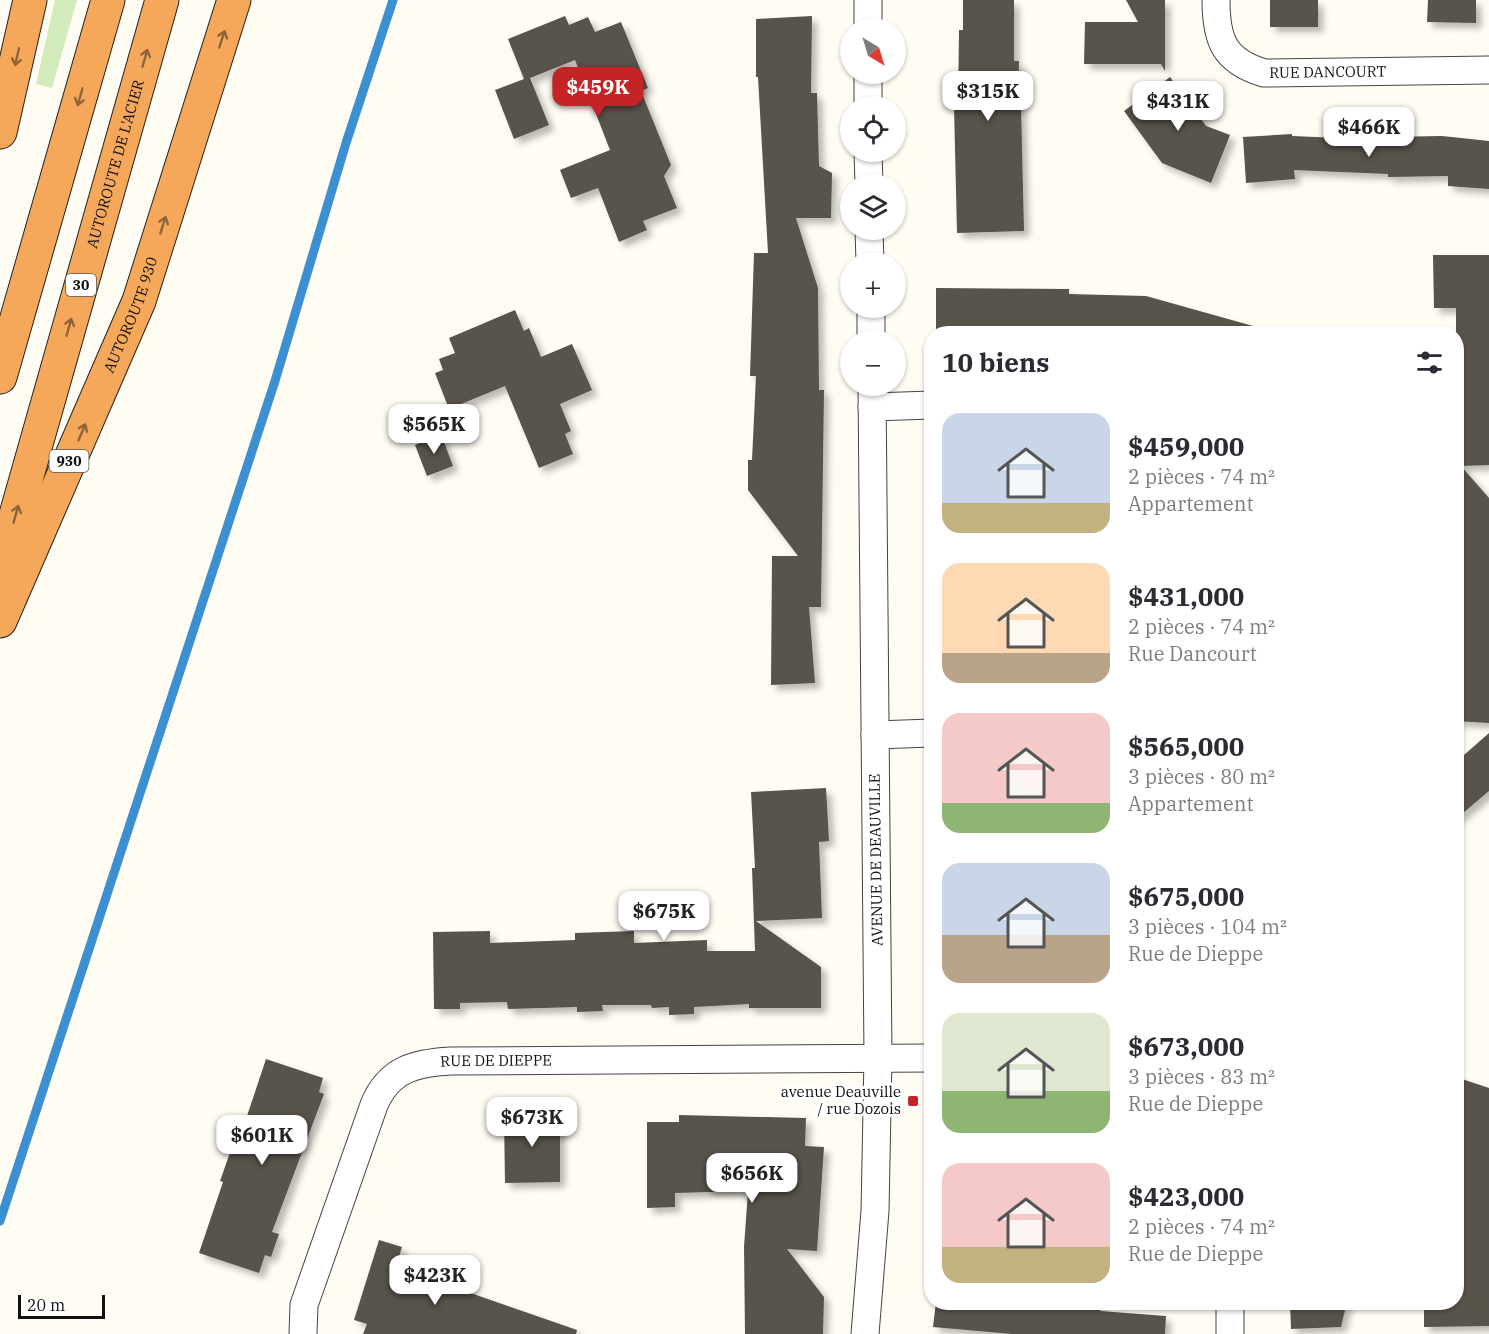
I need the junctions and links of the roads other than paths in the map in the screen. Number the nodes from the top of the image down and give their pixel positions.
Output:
1 (30, 0) edge
2 (108, 0) edge
3 (162, 0) edge
4 (234, 0) edge
5 (868, 0) edge
6 (1216, 0) edge
7 (868, 18) edge
8 (1489, 70) edge
9 (0, 132) edge
10 (0, 377) edge
11 (872, 396) edge
12 (924, 404) edge
13 (0, 571) edge
14 (0, 621) edge
15 (924, 733) edge
16 (875, 735) junction
17 (878, 1057) junction
18 (924, 1058) edge
19 (1230, 1310) edge
20 (303, 1334) edge
21 (865, 1334) edge
22 (1230, 1334) edge

1 -> 9 highway
2 -> 10 highway
13 -> 3 highway, AUTOROUTE DE L'ACIER / 30
14 -> 4 highway, AUTOROUTE 930 / 930
5 - 7 street
6 - 8 street, RUE DANCOURT
11 - 12 street
11 - 16 street, AVENUE DE DEAUVILLE
15 - 16 street
16 - 17 street, AVENUE DE DEAUVILLE
17 - 18 street, RUE DE DIEPPE
17 - 20 street, RUE DE DIEPPE
17 - 21 street, AVENUE DE DEAUVILLE
19 - 22 street

